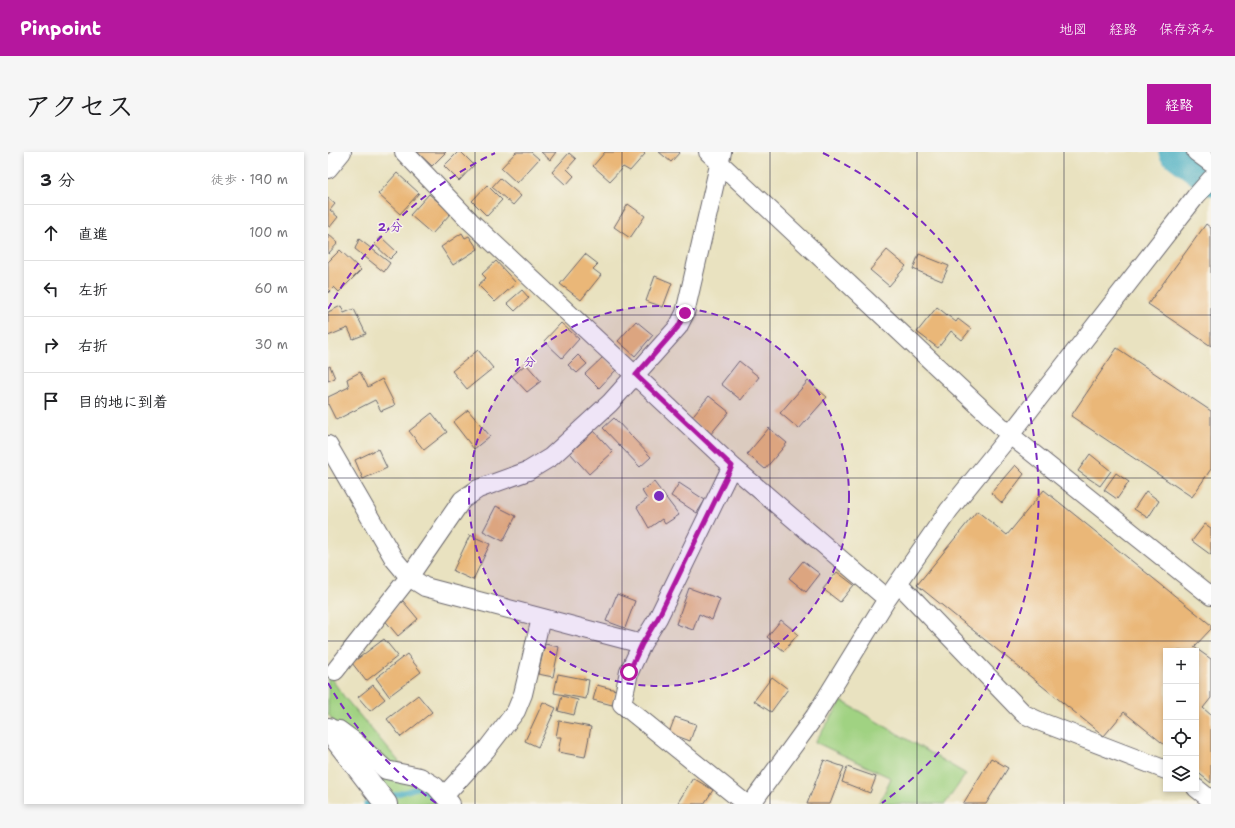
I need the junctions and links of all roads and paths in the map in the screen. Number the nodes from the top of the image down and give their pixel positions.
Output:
1 (342, 152) edge
2 (404, 152) edge
3 (1196, 152) edge
4 (716, 156) edge
5 (1211, 163) edge
6 (328, 169) edge
7 (1211, 179) edge
8 (636, 375) junction
9 (1010, 435) junction
10 (330, 451) edge
11 (732, 466) junction
12 (409, 577) junction
13 (898, 583) junction
14 (1211, 596) edge
15 (887, 599) junction
16 (541, 618) junction
17 (642, 644) junction
18 (335, 671) dead end
19 (328, 729) edge
20 (1163, 769) edge
21 (1199, 790) edge
22 (381, 797) edge
23 (448, 800) edge
24 (1211, 800) edge
25 (746, 804) edge
26 (751, 804) edge

1 - 6 street
2 - 8 street
3 - 5 street
4 - 8 street
4 - 9 street
7 - 9 street
8 - 11 street
8 - 12 street
9 - 13 street
9 - 14 street
10 - 12 street
11 - 15 street
11 - 17 street
12 - 16 street
12 - 18 street
13 - 15 street
13 - 20 street
15 - 26 street
16 - 17 street
16 - 23 street
17 - 25 street
19 - 22 main road
19 - 23 street
21 - 24 street

